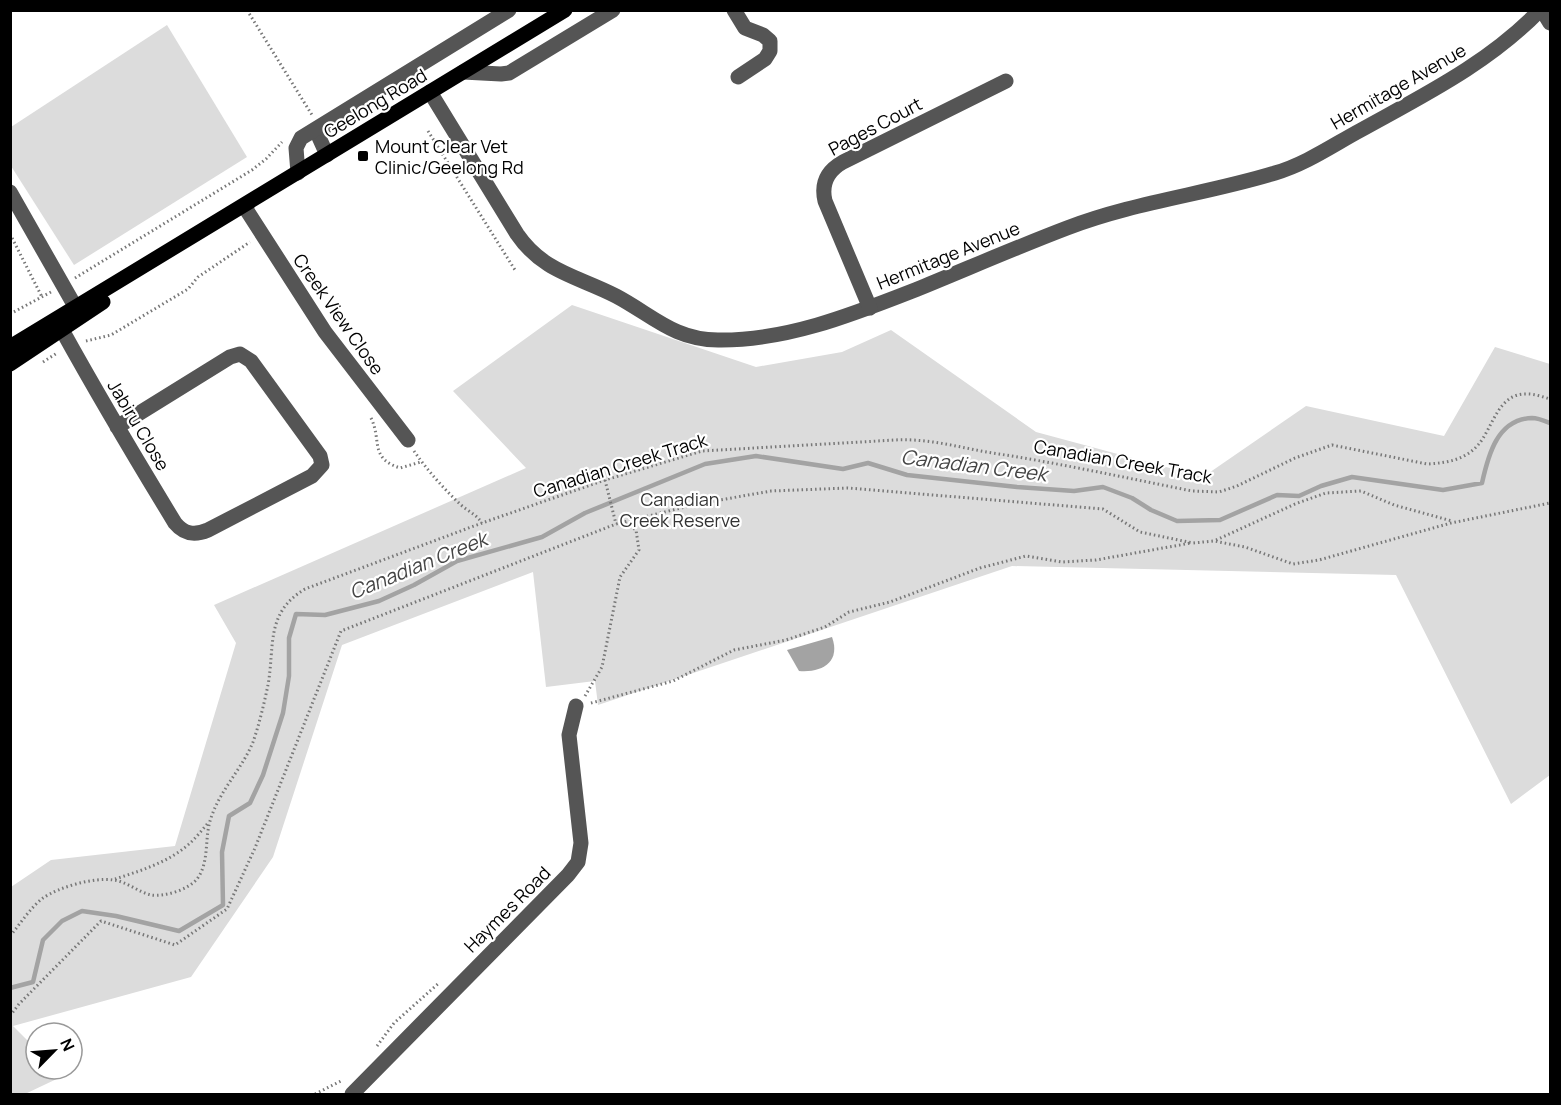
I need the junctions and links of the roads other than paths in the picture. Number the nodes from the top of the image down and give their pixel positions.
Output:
1 (509, 10) edge
2 (565, 10) edge
3 (613, 10) edge
4 (734, 10) edge
5 (1541, 10) edge
6 (1551, 23) edge
7 (463, 72) junction
8 (738, 77) dead end
9 (1006, 81) dead end
10 (430, 92) junction
11 (336, 117) junction
12 (327, 155) junction
13 (298, 173) junction
14 (10, 192) edge
15 (244, 206) junction
16 (870, 308) junction
17 (79, 313) junction
18 (59, 325) junction
19 (10, 347) edge
20 (10, 364) edge
21 (117, 427) junction
22 (408, 440) road end
23 (576, 706) road end
24 (352, 1095) edge

1 - 11 street
2 - 7 main road, Geelong Road
3 - 7 street
4 - 8 street
5 - 6 street
5 - 16 street, Hermitage Avenue
7 - 10 main road, Geelong Road
9 - 16 street, Pages Court
10 - 12 main road, Geelong Road
10 - 16 street, Hermitage Avenue
11 - 12 street
11 - 13 street
12 - 13 main road, Geelong Road
13 - 15 main road, Geelong Road
14 - 17 street
15 - 17 main road, Geelong Road
15 - 22 street, Creek View Close
17 - 18 main road, Geelong Road
18 - 19 main road, Geelong Road
18 - 20 main road, Geelong Road
18 - 21 street, Jabiru Close
21 - 21 street, Jabiru Close
23 - 24 street, Haymes Road

